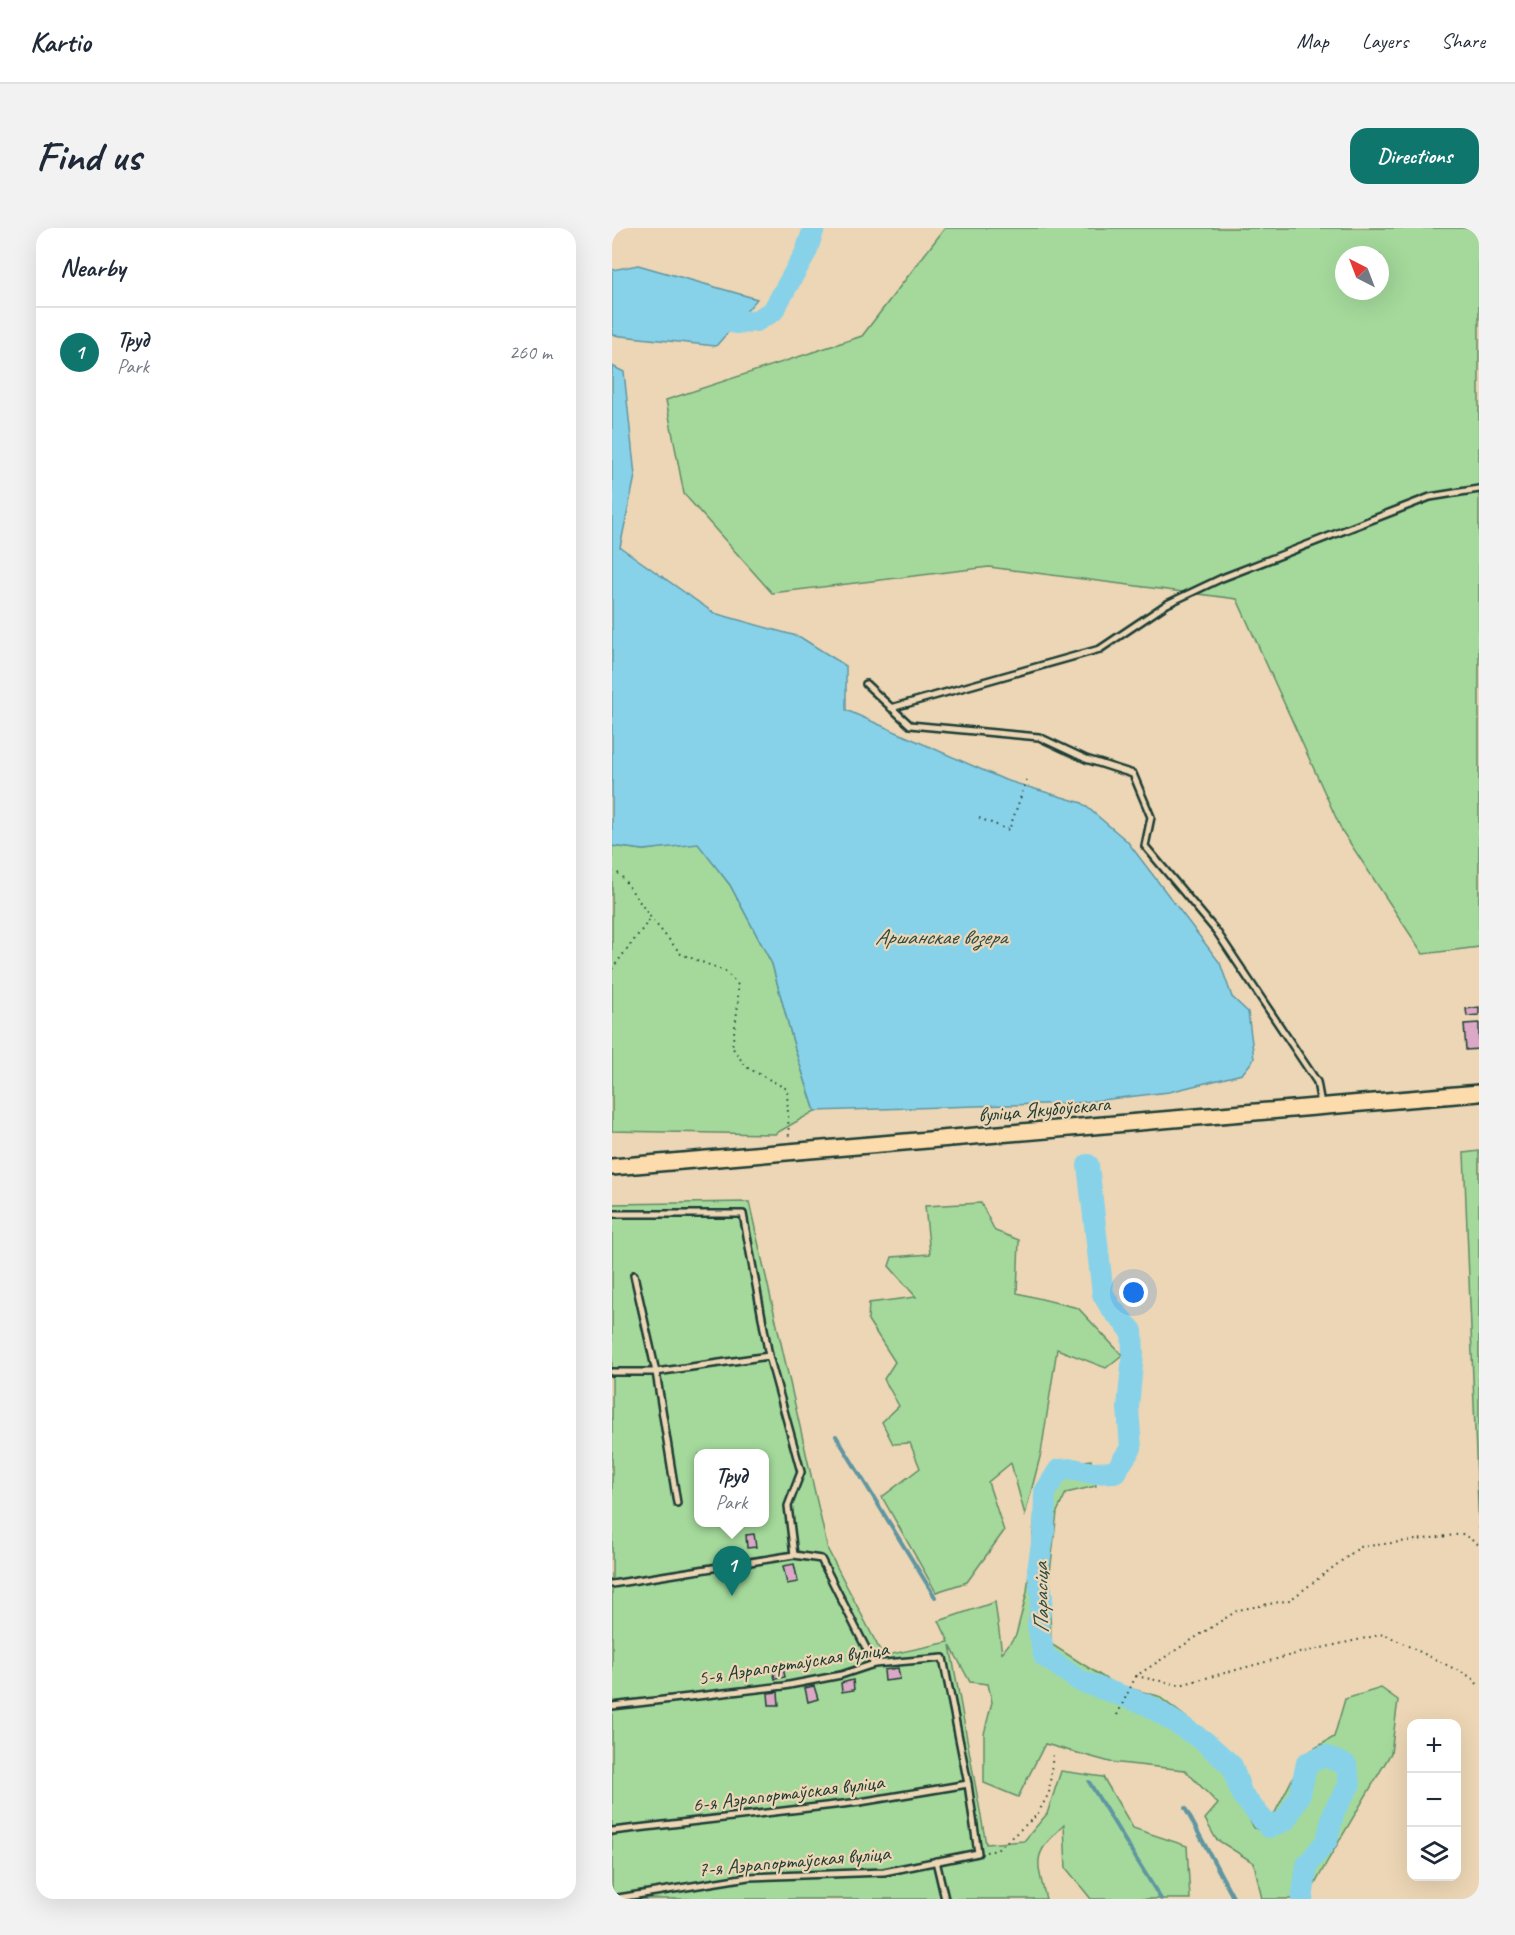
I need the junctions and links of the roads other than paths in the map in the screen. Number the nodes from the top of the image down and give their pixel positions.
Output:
1 (1479, 489) edge
2 (866, 684) dead end
3 (891, 708) junction
4 (1479, 1093) edge
5 (1322, 1106) junction
6 (612, 1167) edge
7 (612, 1214) edge
8 (634, 1275) dead end
9 (769, 1356) junction
10 (612, 1372) edge
11 (656, 1372) junction
12 (676, 1503) dead end
13 (794, 1555) junction
14 (612, 1584) edge
15 (874, 1664) junction
16 (612, 1706) edge
17 (968, 1784) junction
18 (612, 1831) edge
19 (936, 1861) junction
20 (612, 1899) edge
21 (945, 1899) edge

1 - 3 lane
2 - 3 lane
3 - 5 lane
4 - 5 main road, вуліца Якубоўскага
5 - 6 main road, вуліца Якубоўскага
7 - 9 lane
8 - 11 lane
9 - 11 lane
9 - 13 lane
10 - 11 lane
11 - 12 lane
13 - 14 lane
13 - 15 lane
15 - 16 lane, 5-я Аэрапортаўская вуліца
15 - 17 lane, 5-я Аэрапортаўская вуліца
17 - 18 lane, 6-я Аэрапортаўская вуліца
17 - 19 lane, 7-я Аэрапортаўская вуліца
19 - 20 lane, 7-я Аэрапортаўская вуліца
19 - 21 lane

